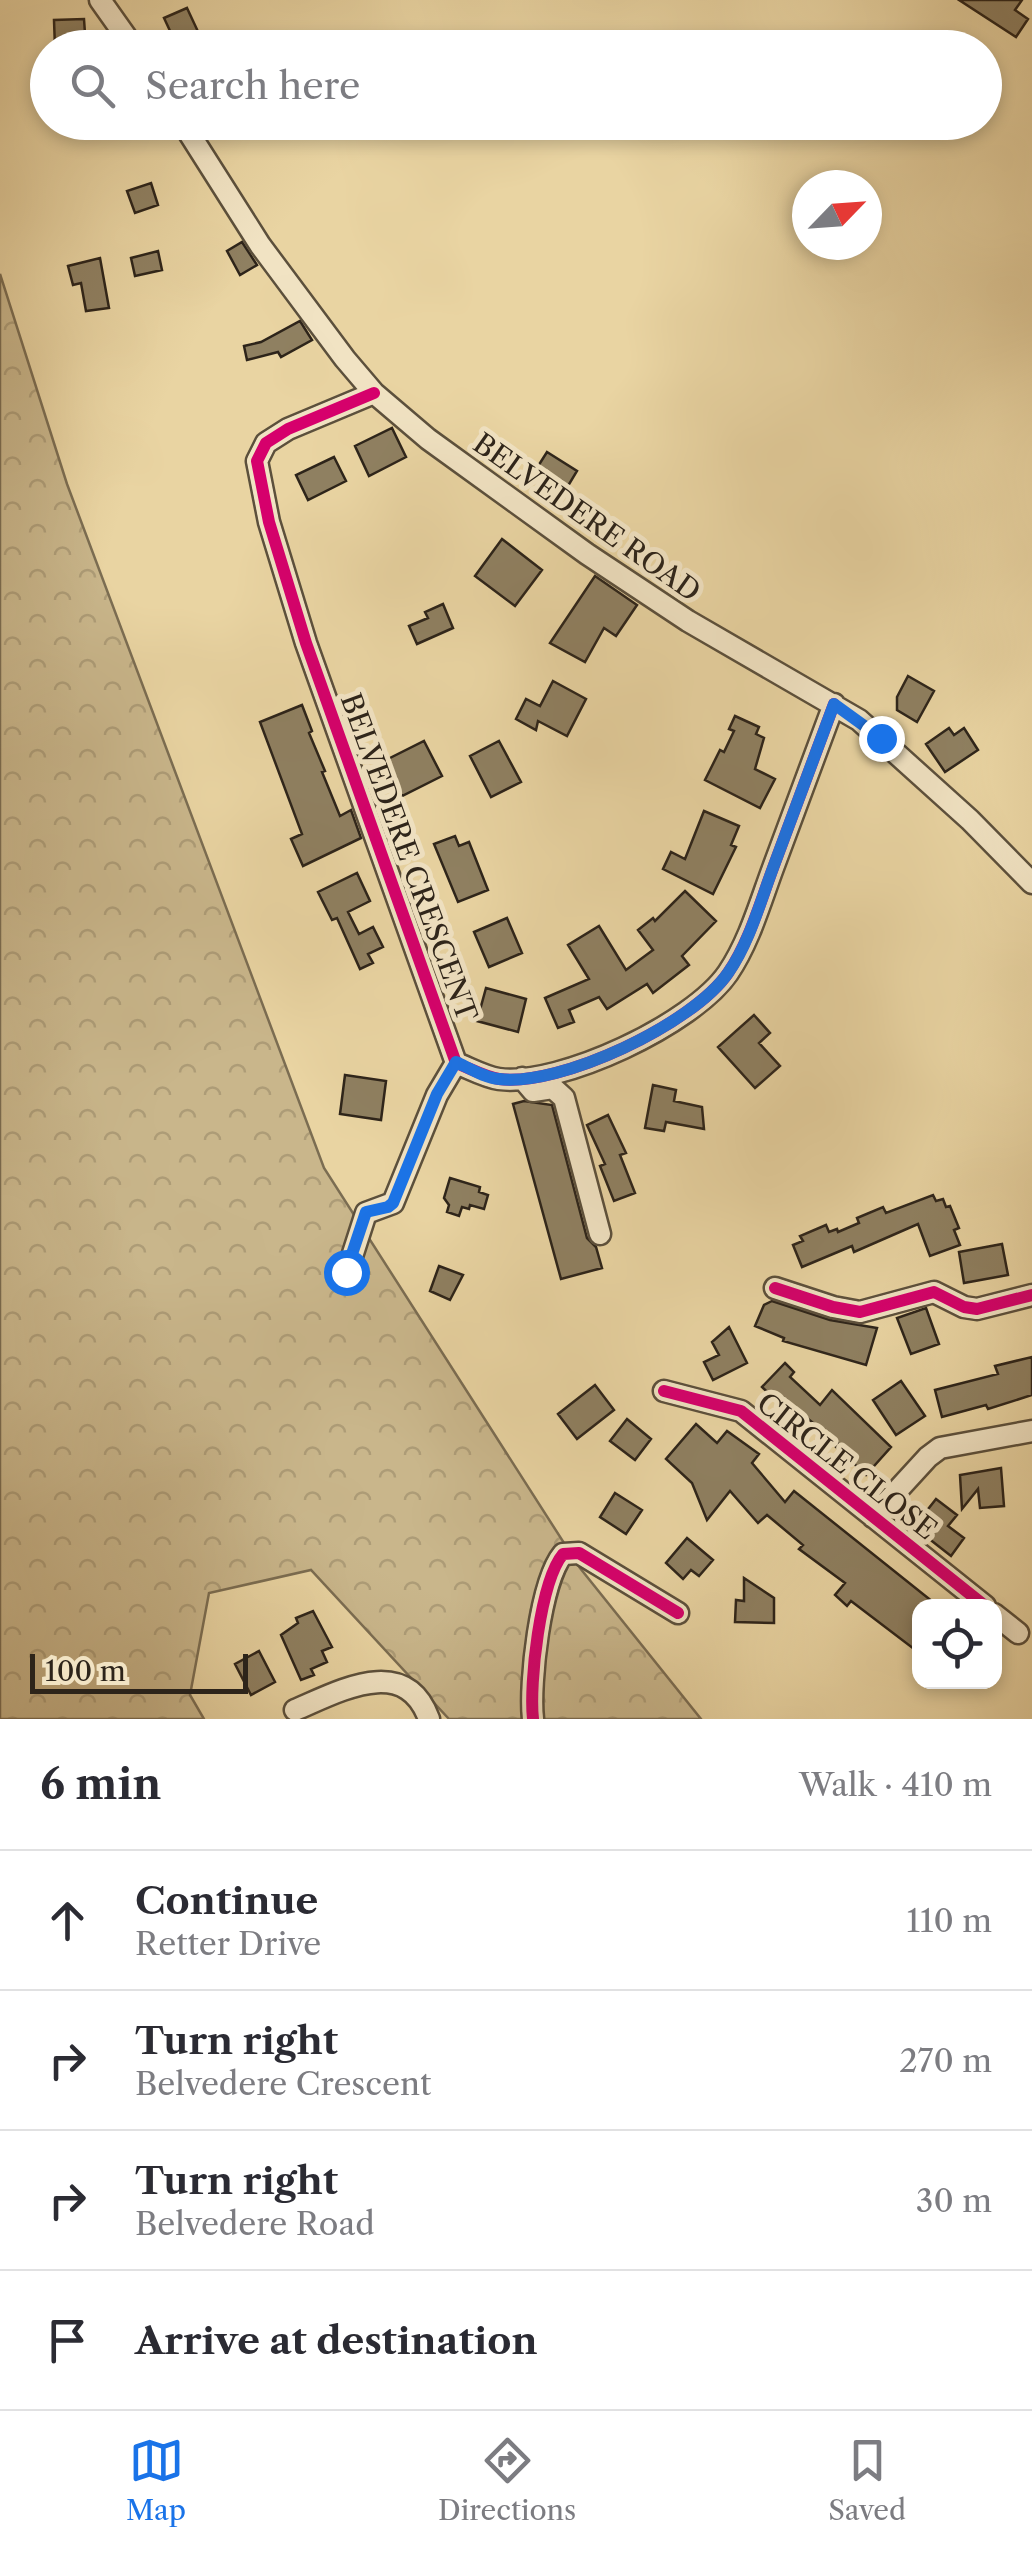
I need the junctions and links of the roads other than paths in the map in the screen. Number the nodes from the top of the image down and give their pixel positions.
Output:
1 (100, 0) edge
2 (121, 30) edge
3 (194, 140) edge
4 (374, 393) junction
5 (834, 704) junction
6 (1032, 883) edge
7 (456, 1062) junction
8 (522, 1078) junction
9 (600, 1234) dead end
10 (346, 1272) dead end
11 (775, 1288) dead end
12 (1032, 1295) edge
13 (664, 1390) dead end
14 (1032, 1431) edge
15 (873, 1518) junction
16 (976, 1599) edge
17 (678, 1613) dead end
18 (1002, 1620) edge
19 (1018, 1633) dead end
20 (295, 1710) dead end
21 (428, 1719) edge
22 (533, 1719) edge

1 - 2 street
3 - 4 street, BELVEDERE ROAD
4 - 5 street, BELVEDERE ROAD
4 - 7 street, BELVEDERE CRESCENT
5 - 6 street, BELVEDERE ROAD
5 - 8 street, BELVEDERE CRESCENT
7 - 8 street, BELVEDERE CRESCENT
7 - 10 street
8 - 9 street
11 - 12 street
13 - 15 street, CIRCLE CLOSE
14 - 15 street
15 - 16 street, CIRCLE CLOSE
17 - 22 street
18 - 19 street
20 - 21 street

